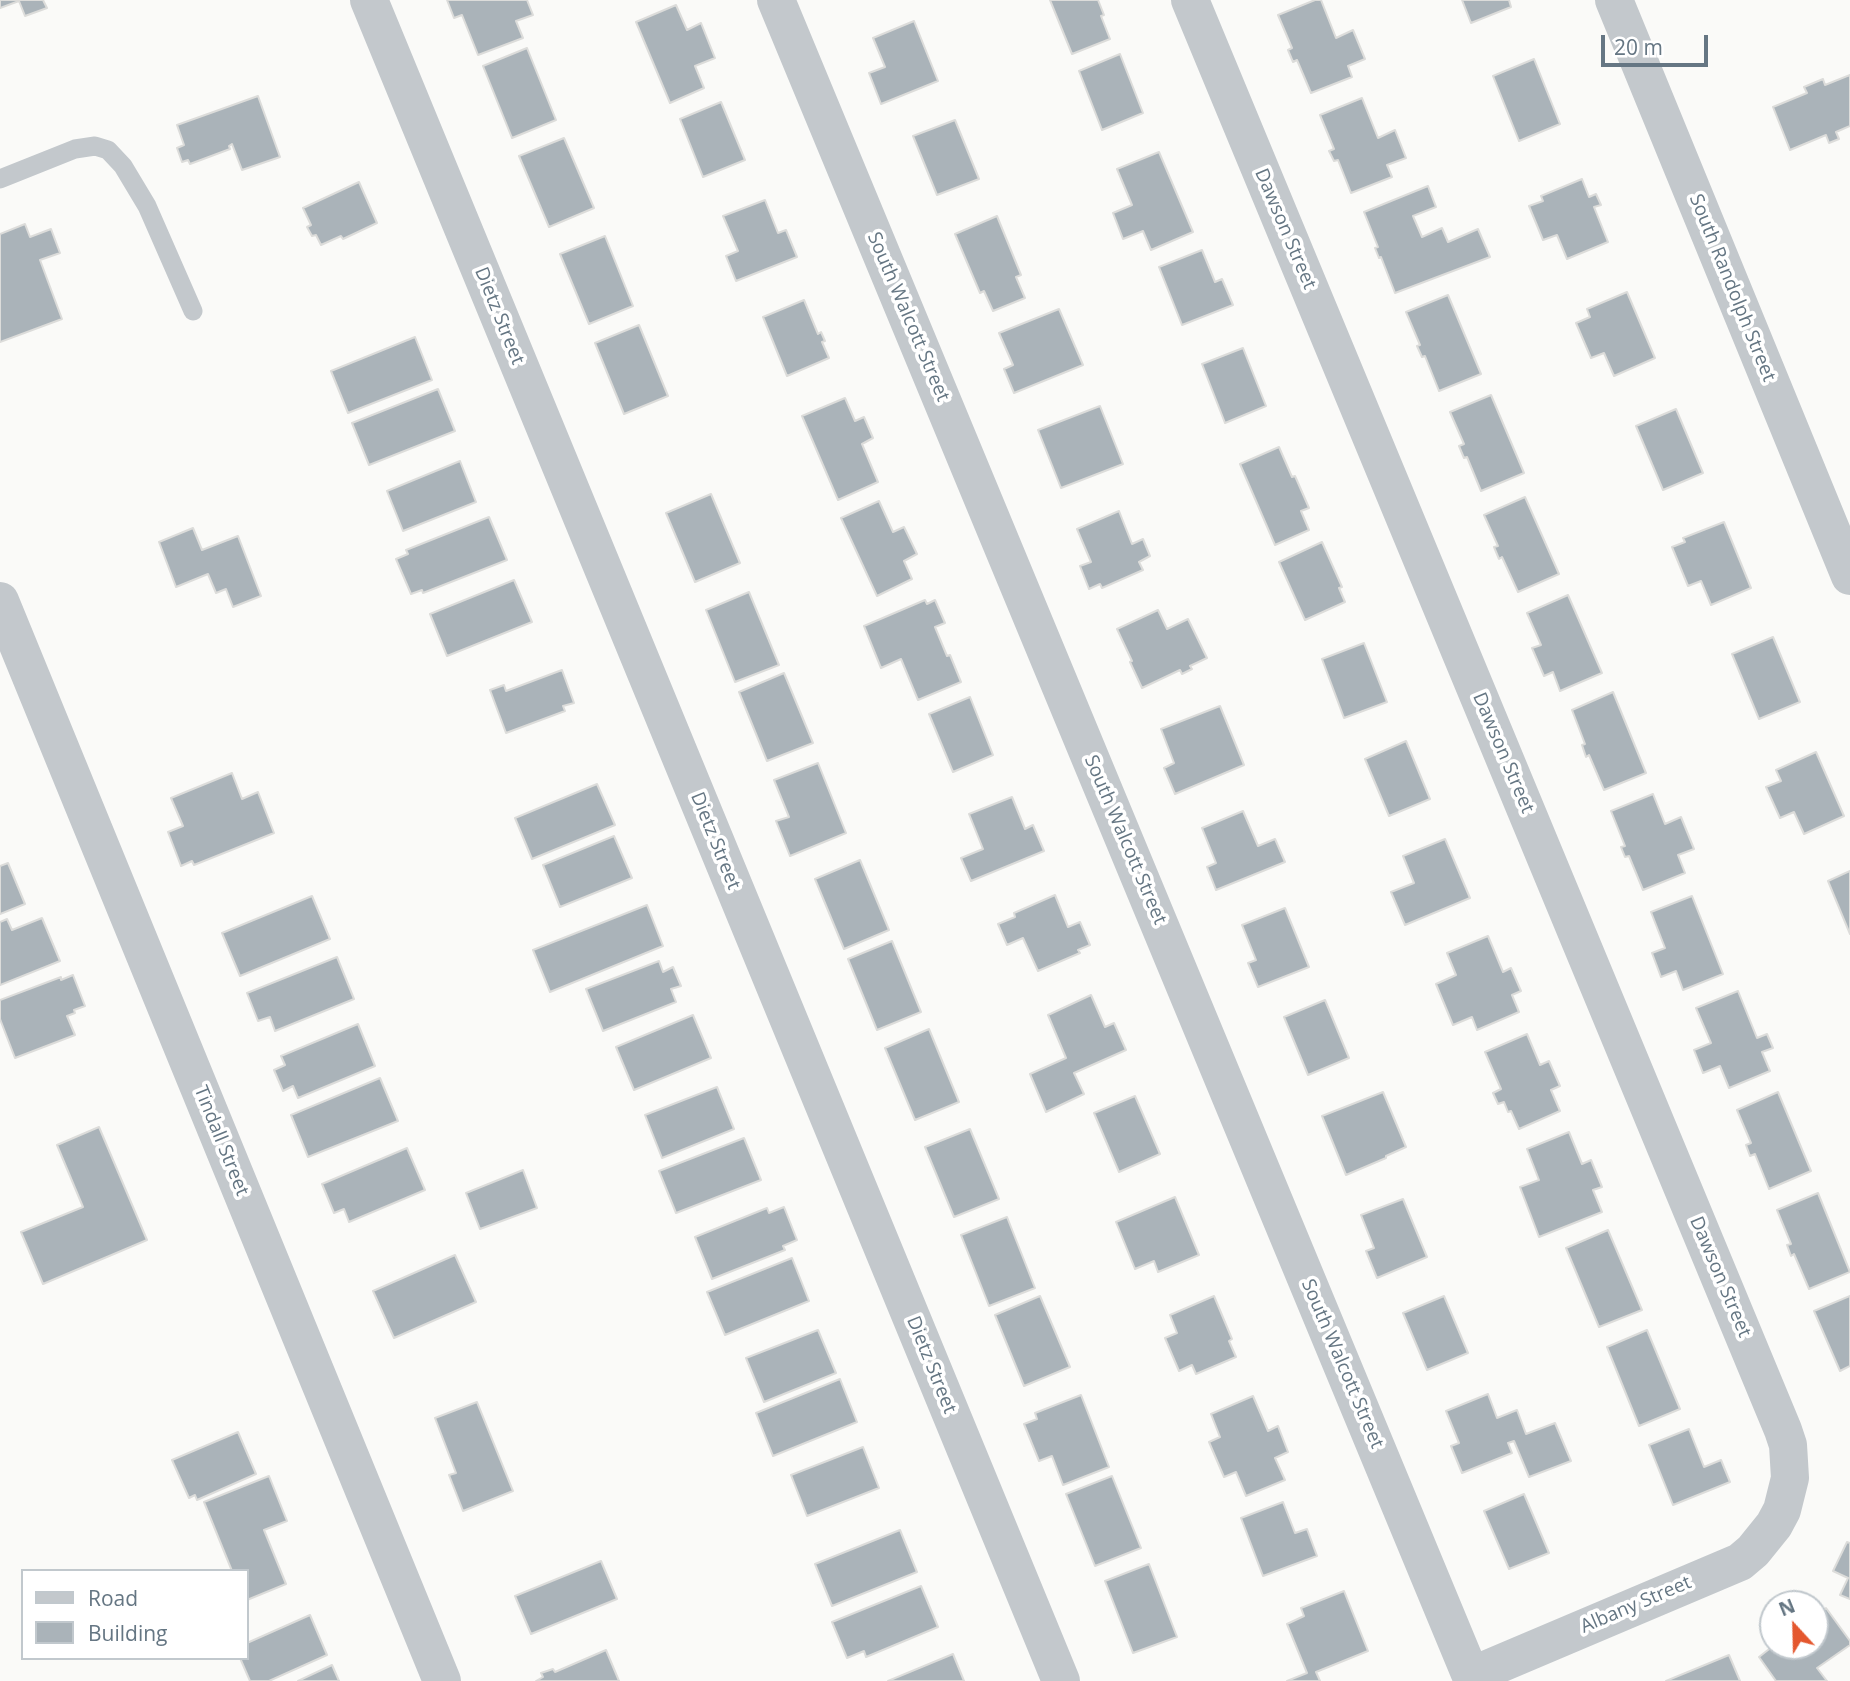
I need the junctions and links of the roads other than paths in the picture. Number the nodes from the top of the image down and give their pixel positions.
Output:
1 (369, 0) edge
2 (776, 0) edge
3 (1190, 0) edge
4 (1614, 0) edge
5 (0, 179) edge
6 (193, 311) dead end
7 (1850, 576) edge
8 (0, 601) edge
9 (1782, 1510) joint
10 (1472, 1679) edge
11 (442, 1681) edge
12 (1061, 1681) edge

1 - 12 street, Dietz Street
2 - 10 street, South Walcott Street
3 - 9 street, Dawson Street
4 - 7 street, South Randolph Street
5 - 6 lane
8 - 11 street, Tindall Street
9 - 10 street, Albany Street

